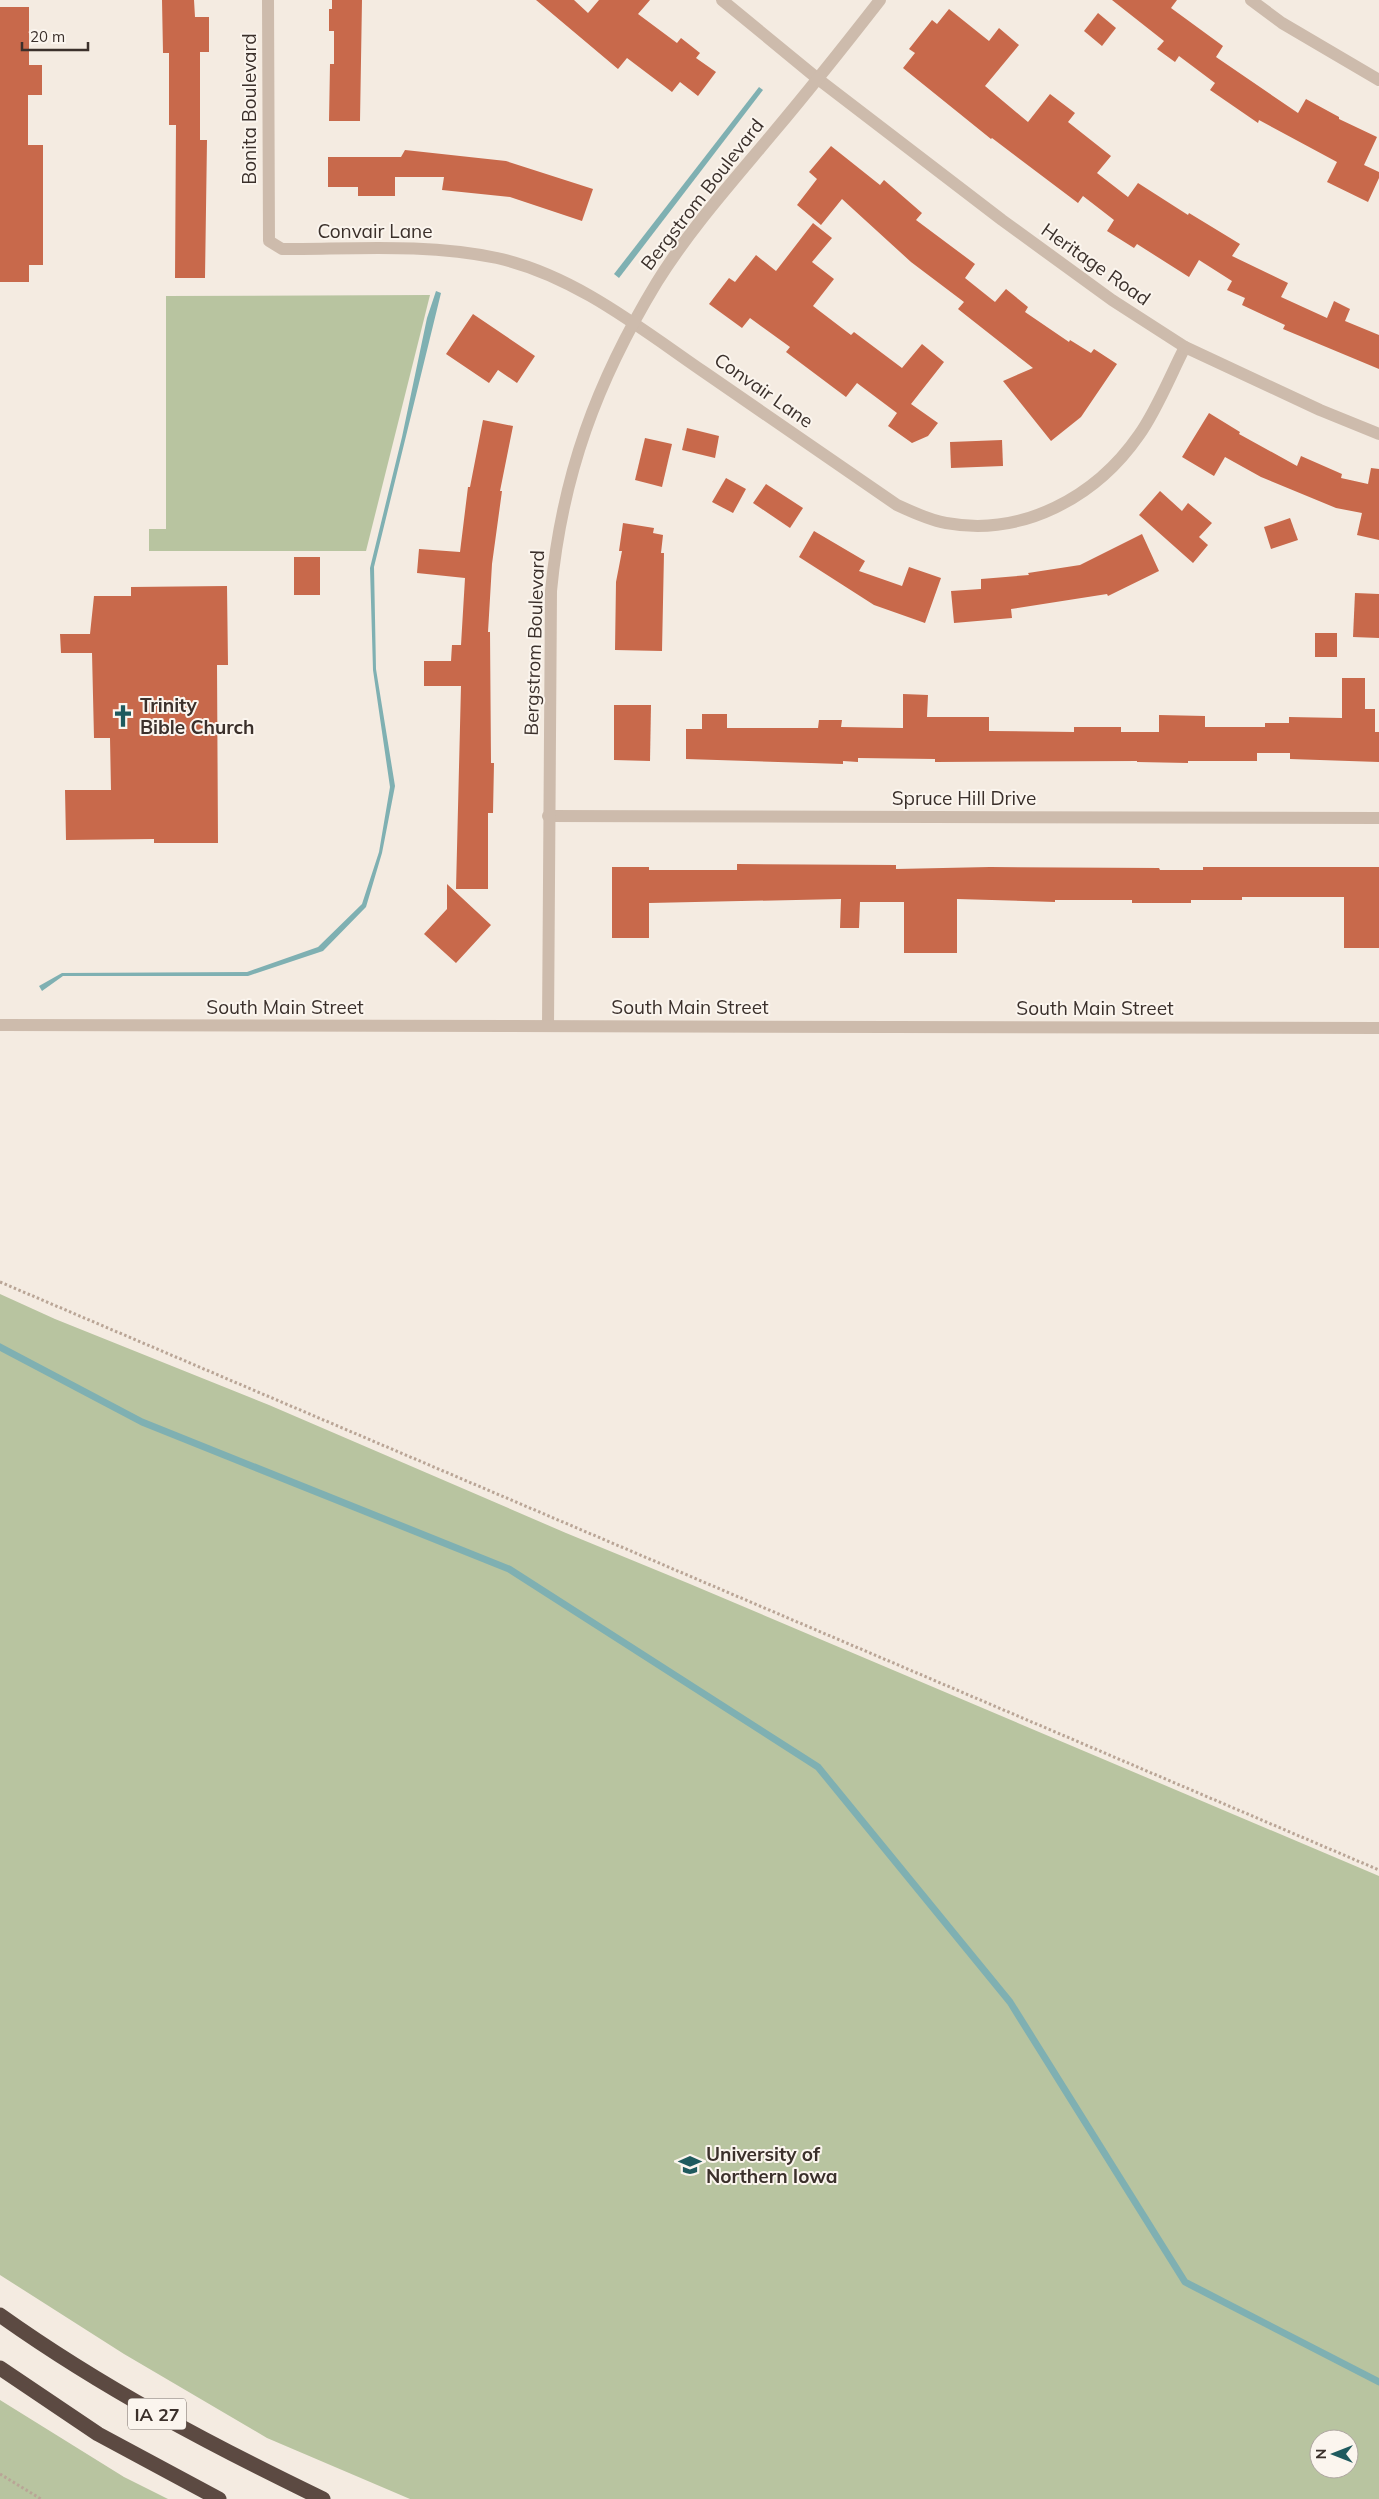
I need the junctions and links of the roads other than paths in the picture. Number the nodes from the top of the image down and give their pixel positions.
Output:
1 (268, 0) edge
2 (722, 0) edge
3 (880, 0) edge
4 (1251, 0) edge
5 (818, 79) junction
6 (1379, 80) edge
7 (268, 218) joint
8 (633, 323) junction
9 (1185, 347) junction
10 (1379, 434) edge
11 (548, 816) junction
12 (1379, 818) edge
13 (0, 1025) edge
14 (548, 1026) junction
15 (1379, 1028) edge
16 (0, 2315) edge
17 (0, 2368) edge
18 (219, 2499) edge
19 (323, 2499) edge

1 - 7 street, Bonita Boulevard
2 - 5 street, Heritage Road
3 - 5 street, Bergstrom Boulevard
4 - 6 street
5 - 8 street, Bergstrom Boulevard
5 - 9 street, Heritage Road
7 - 8 street, Convair Lane
8 - 9 street, Convair Lane
8 - 11 street, Bergstrom Boulevard
9 - 10 street, Heritage Road
11 - 12 street, Spruce Hill Drive
11 - 14 street, Bergstrom Boulevard
13 - 14 street, South Main Street
14 - 15 street, South Main Street
16 - 19 highway, IA 27
17 - 18 highway, IA 27

